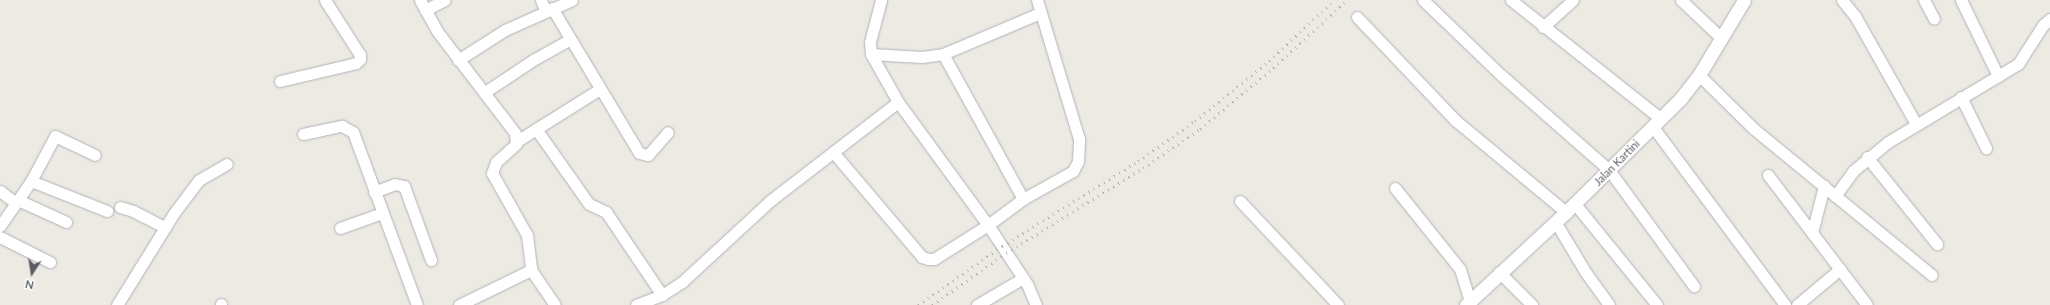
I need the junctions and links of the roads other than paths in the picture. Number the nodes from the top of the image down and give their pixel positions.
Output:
1 (325, 0) edge
2 (445, 0) edge
3 (572, 0) edge
4 (882, 0) edge
5 (1037, 0) edge
6 (1423, 0) edge
7 (1511, 0) edge
8 (1573, 0) edge
9 (1681, 0) edge
10 (1744, 0) edge
11 (1842, 0) edge
12 (1924, 0) edge
13 (1961, 0) edge
14 (423, 5) edge
15 (546, 6) edge
16 (1040, 13) junction
17 (1357, 17) dead end
18 (1934, 19) dead end
19 (2050, 19) edge
20 (1544, 27) junction
21 (1721, 38) junction
22 (569, 40) junction
23 (871, 54) junction
24 (943, 54) junction
25 (458, 60) junction
26 (1699, 74) junction
27 (1998, 76) junction
28 (280, 81) dead end
29 (600, 89) junction
30 (485, 92) junction
31 (1961, 97) junction
32 (898, 102) junction
33 (1657, 123) junction
34 (1916, 124) junction
35 (536, 130) junction
36 (668, 132) dead end
37 (303, 134) dead end
38 (517, 141) junction
39 (1986, 148) dead end
40 (833, 152) junction
41 (95, 155) dead end
42 (1867, 157) junction
43 (227, 164) dead end
44 (1609, 170) junction
45 (1768, 175) dead end
46 (31, 181) junction
47 (1824, 186) junction
48 (1395, 188) dead end
49 (0, 191) edge
50 (374, 192) junction
51 (1836, 196) junction
52 (1023, 199) junction
53 (1240, 200) dead end
54 (17, 202) junction
55 (120, 207) dead end
56 (1571, 208) junction
57 (107, 211) dead end
58 (382, 213) junction
59 (66, 222) dead end
60 (1556, 223) junction
61 (988, 225) junction
62 (0, 226) edge
63 (165, 227) junction
64 (340, 228) dead end
65 (1812, 233) junction
66 (0, 237) edge
67 (1937, 244) dead end
68 (431, 260) dead end
69 (50, 262) dead end
70 (1840, 269) junction
71 (531, 270) junction
72 (1499, 272) junction
73 (1932, 275) dead end
74 (1023, 278) junction
75 (1694, 286) dead end
76 (662, 295) junction
77 (650, 303) edge
78 (1468, 303) edge
79 (117, 305) edge
80 (417, 305) edge
81 (459, 305) edge
82 (555, 305) edge
83 (636, 305) edge
84 (977, 305) edge
85 (1036, 305) edge
86 (1338, 305) edge
87 (1532, 305) edge
88 (1610, 305) edge
89 (1657, 305) edge
90 (1785, 305) edge
91 (1797, 305) edge
92 (1867, 305) edge

1 - 28 street
2 - 14 street
3 - 15 street
4 - 23 street
5 - 16 street
6 - 44 street
7 - 20 street
8 - 20 street
9 - 21 street
10 - 21 street, Jalan Kartini
11 - 34 street
12 - 18 street
13 - 27 street
14 - 25 street
15 - 22 street
15 - 25 street
16 - 24 street
16 - 52 street
17 - 56 street
19 - 27 street
20 - 33 street
21 - 26 street, Jalan Kartini
22 - 29 street
22 - 30 street
23 - 24 street
23 - 32 street
24 - 52 street
25 - 30 street
26 - 33 street, Jalan Kartini
26 - 47 street
27 - 31 street
29 - 35 street
29 - 36 street
30 - 38 street
31 - 34 street
31 - 39 street
32 - 40 street
32 - 61 street
33 - 44 street, Jalan Kartini
33 - 90 street
34 - 42 street
35 - 38 street
35 - 76 street
37 - 50 street
38 - 71 street
40 - 61 street
40 - 76 street
41 - 46 street
42 - 51 street
42 - 67 street
43 - 63 street
44 - 56 street, Jalan Kartini
44 - 75 street
45 - 65 street
46 - 54 street
46 - 57 street
47 - 51 street
47 - 65 street
48 - 78 street
49 - 54 street
50 - 58 street
50 - 68 street
51 - 73 street
52 - 61 street
53 - 86 street
54 - 59 street
54 - 62 street
55 - 63 street
56 - 60 street, Jalan Kartini
56 - 89 street
58 - 64 street
58 - 80 street
60 - 72 street, Jalan Kartini
60 - 88 street
61 - 74 street
63 - 79 street
65 - 70 street
66 - 69 street
70 - 91 street
70 - 92 street
71 - 81 street
71 - 82 street
72 - 78 street, Jalan Kartini
72 - 87 street
74 - 84 street
74 - 85 street
76 - 77 street
77 - 83 street

